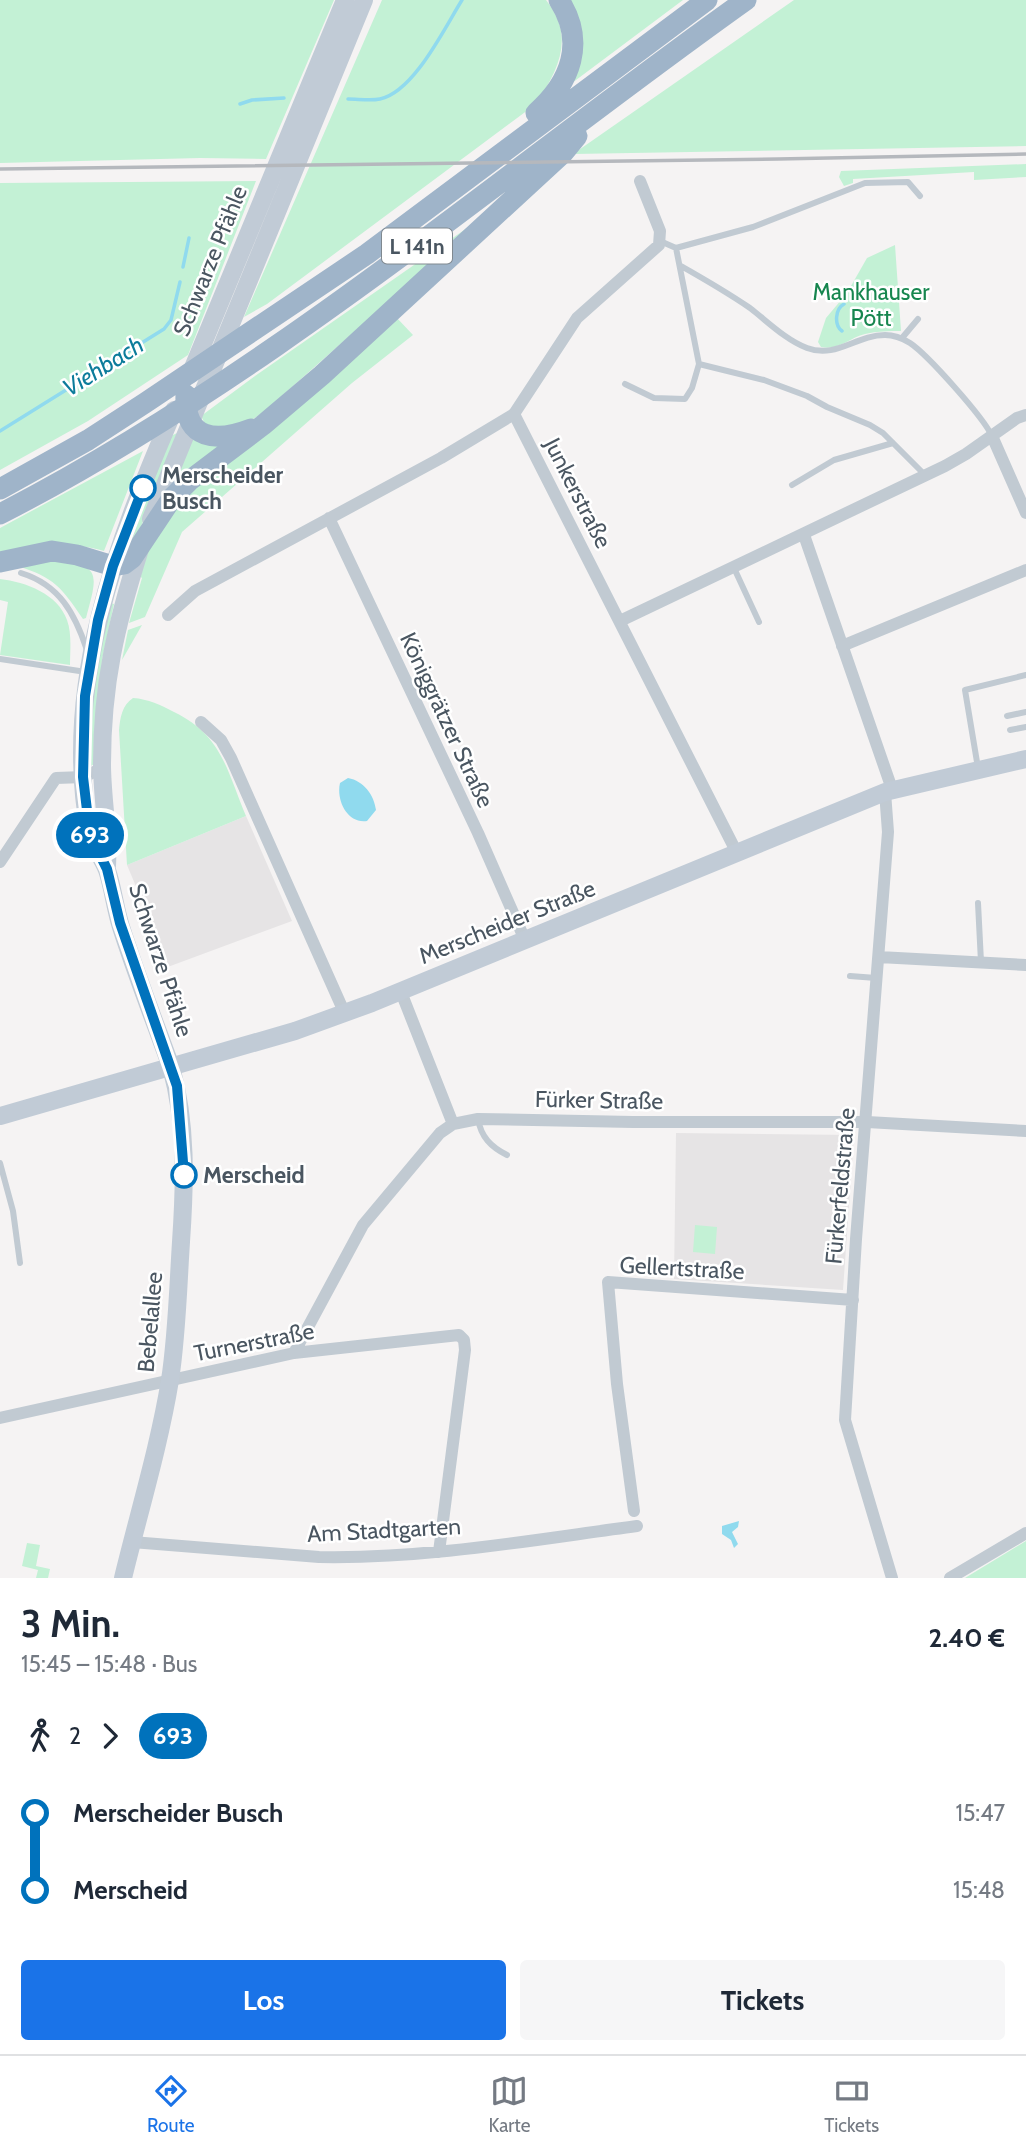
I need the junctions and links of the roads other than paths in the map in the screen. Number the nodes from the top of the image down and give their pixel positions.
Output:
1 (345, 0) edge
2 (364, 0) edge
3 (559, 0) edge
4 (707, 0) edge
5 (746, 0) edge
6 (582, 121) junction
7 (502, 153) junction
8 (640, 181) dead end
9 (920, 197) dead end
10 (660, 241) junction
11 (676, 248) junction
12 (681, 266) junction
13 (918, 319) dead end
14 (902, 338) junction
15 (699, 364) junction
16 (187, 381) junction
17 (625, 384) dead end
18 (514, 414) junction
19 (1026, 415) edge
20 (191, 421) junction
21 (263, 425) junction
22 (992, 436) junction
23 (893, 443) junction
24 (925, 476) junction
25 (792, 485) dead end
26 (0, 489) edge
27 (1026, 513) edge
28 (0, 514) edge
29 (329, 518) junction
30 (804, 535) junction
31 (143, 539) junction
32 (0, 562) edge
33 (113, 566) junction
34 (734, 568) junction
35 (1026, 570) edge
36 (21, 573) dead end
37 (168, 615) dead end
38 (620, 621) junction
39 (760, 622) dead end
40 (842, 646) junction
41 (0, 659) edge
42 (89, 665) junction
43 (1026, 675) edge
44 (1026, 712) edge
45 (1007, 716) dead end
46 (201, 722) dead end
47 (1026, 727) edge
48 (1010, 730) dead end
49 (1026, 759) edge
50 (102, 768) junction
51 (978, 769) junction
52 (83, 777) junction
53 (889, 790) junction
54 (737, 853) junction
55 (0, 862) edge
56 (107, 869) junction
57 (978, 903) dead end
58 (525, 940) junction
59 (879, 957) junction
60 (981, 962) junction
61 (1026, 965) edge
62 (850, 976) dead end
63 (878, 978) junction
64 (401, 992) junction
65 (345, 1014) junction
66 (171, 1067) junction
67 (0, 1115) edge
68 (478, 1119) junction
69 (867, 1122) junction
70 (453, 1124) junction
71 (1026, 1131) edge
72 (507, 1155) dead end
73 (0, 1163) edge
74 (20, 1263) dead end
75 (853, 1300) junction
76 (294, 1353) junction
77 (170, 1381) junction
78 (0, 1418) edge
79 (634, 1511) dead end
80 (637, 1526) dead end
81 (1026, 1533) edge
82 (132, 1542) junction
83 (439, 1552) junction
84 (123, 1578) edge
85 (892, 1578) edge
86 (950, 1578) edge

1 - 16 main road, Schwarze Pfähle
2 - 20 main road, Schwarze Pfähle
3 - 7 highway
4 - 7 highway, L 141n
5 - 6 highway, L 141n
6 - 21 highway
6 - 28 highway, L 141n
7 - 26 highway, L 141n
8 - 10 street
9 - 11 lane
10 - 11 lane
10 - 18 street
11 - 12 lane
12 - 14 lane
12 - 15 lane
13 - 14 lane
14 - 22 lane
15 - 17 lane
15 - 23 lane
16 - 20 highway
16 - 33 main road, Schwarze Pfähle
18 - 29 street
18 - 38 street, Junkerstraße
19 - 22 street
20 - 21 highway
20 - 31 main road, Schwarze Pfähle
21 - 31 highway
22 - 24 street
22 - 27 street
23 - 24 lane
23 - 25 lane
24 - 30 street
29 - 37 street
29 - 58 street, Königgrätzer Straße
30 - 34 street
30 - 40 street, Fürkerfeldstraße
31 - 33 highway
31 - 50 main road, Schwarze Pfähle
32 - 33 highway
33 - 42 main road, Schwarze Pfähle
34 - 38 street
34 - 39 lane
35 - 40 street
36 - 42 lane
38 - 54 street, Junkerstraße
40 - 53 street, Fürkerfeldstraße
41 - 42 lane
42 - 52 main road, Schwarze Pfähle
43 - 51 lane
44 - 45 lane
46 - 65 street
47 - 48 lane
49 - 51 main road, Merscheider Straße
50 - 52 street
50 - 56 main road, Schwarze Pfähle
51 - 53 main road, Merscheider Straße
52 - 55 street
52 - 56 main road, Schwarze Pfähle
53 - 54 main road, Merscheider Straße
53 - 59 street, Fürkerfeldstraße
54 - 58 main road, Merscheider Straße
56 - 66 main road, Schwarze Pfähle
57 - 60 lane
58 - 64 main road, Merscheider Straße
59 - 60 street
59 - 63 street, Fürkerfeldstraße
60 - 61 street
62 - 63 lane
63 - 69 street, Fürkerfeldstraße
64 - 65 main road, Merscheider Straße
64 - 70 street
65 - 66 main road, Merscheider Straße
66 - 67 main road, Merscheider Straße
66 - 77 main road, Bebelallee
68 - 69 street, Fürker Straße
68 - 70 street, Fürker Straße
68 - 72 lane
69 - 71 street, Fürker Straße
69 - 75 street, Fürkerfeldstraße
70 - 76 street
73 - 74 lane
75 - 79 street, Gellertstraße
75 - 85 street, Fürkerfeldstraße
76 - 77 street, Turnerstraße
76 - 83 street, Turnerstraße
77 - 78 street, Turnerstraße
77 - 82 main road, Bebelallee
80 - 83 street, Am Stadtgarten
81 - 86 street
82 - 83 street, Am Stadtgarten
82 - 84 main road, Bebelallee

